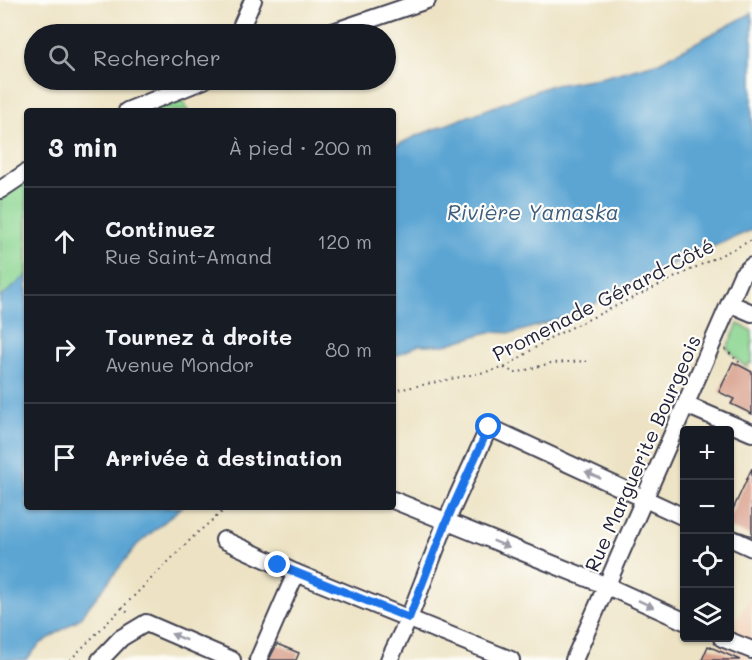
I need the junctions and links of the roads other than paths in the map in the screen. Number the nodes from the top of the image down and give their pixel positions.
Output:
1 (254, 0) edge
2 (427, 0) edge
3 (243, 24) edge
4 (356, 24) edge
5 (179, 90) edge
6 (134, 108) edge
7 (24, 174) edge
8 (0, 190) edge
9 (752, 266) edge
10 (731, 304) junction
11 (752, 313) edge
12 (686, 405) junction
13 (752, 433) edge
14 (644, 498) junction
15 (396, 501) edge
16 (680, 515) edge
17 (446, 522) junction
18 (224, 540) dead end
19 (734, 540) edge
20 (752, 548) edge
21 (296, 573) junction
22 (608, 586) junction
23 (409, 618) junction
24 (680, 619) edge
25 (732, 642) edge
26 (752, 650) edge
27 (100, 660) edge
28 (232, 660) edge
29 (258, 660) edge
30 (389, 660) edge
31 (511, 660) edge
32 (574, 660) edge

1 - 3 street
2 - 4 street
5 - 6 street
7 - 8 street
9 - 10 street, Rue Marguerite Bourgeois
10 - 11 street
10 - 12 street, Rue Marguerite Bourgeois
12 - 13 street
12 - 14 street, Rue Marguerite Bourgeois
14 - 16 street
14 -> 17 street
14 - 22 street, Rue Marguerite Bourgeois
15 - 17 street
17 -> 22 street
17 - 23 street
18 - 21 street
19 - 20 street
21 - 23 street
21 - 29 street
22 -> 24 street
22 - 32 street, Rue Marguerite Bourgeois
23 - 30 street
23 - 31 street
25 - 26 street
28 -> 27 street

